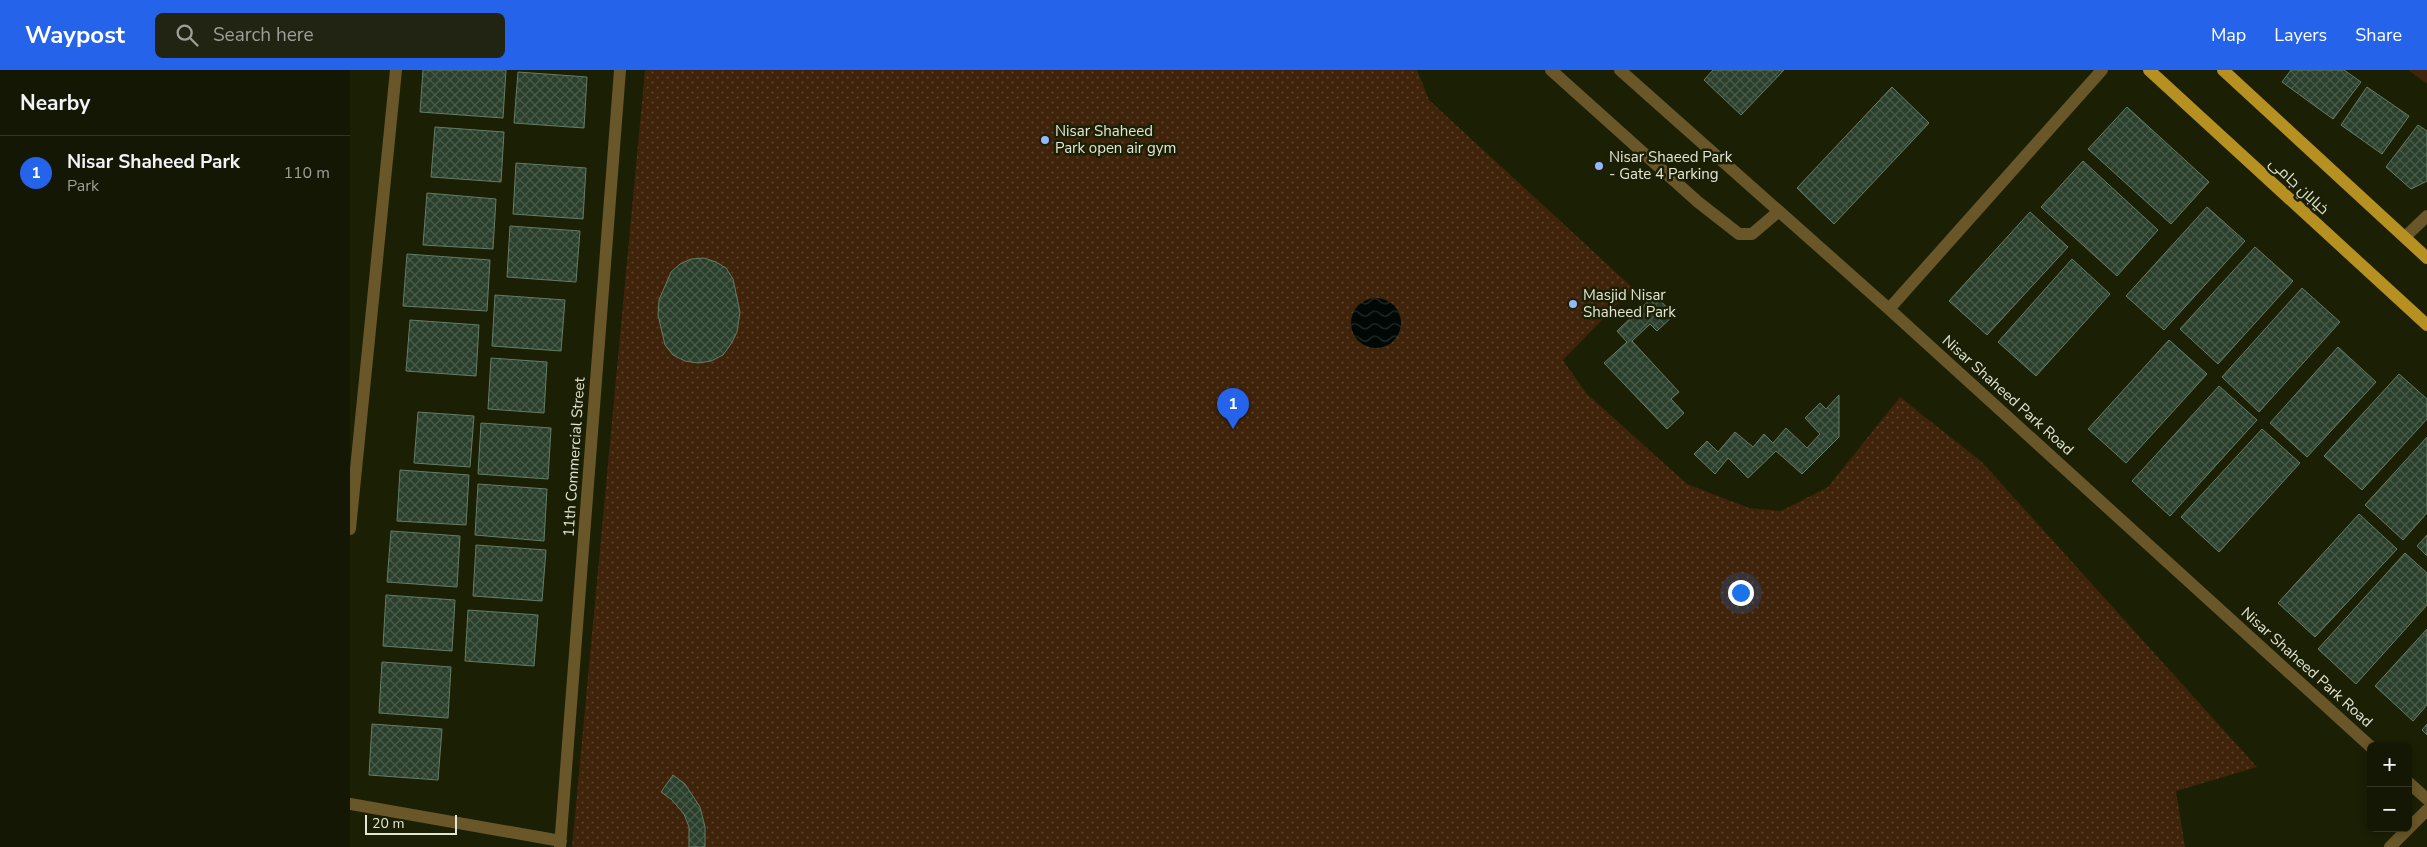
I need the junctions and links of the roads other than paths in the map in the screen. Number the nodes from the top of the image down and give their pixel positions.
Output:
1 (396, 70) edge
2 (620, 70) edge
3 (1551, 70) edge
4 (1620, 70) edge
5 (2102, 70) edge
6 (2149, 70) edge
7 (2223, 70) edge
8 (1779, 212) junction
9 (2427, 216) edge
10 (2405, 237) junction
11 (2427, 258) edge
12 (1889, 309) junction
13 (2427, 325) edge
14 (350, 529) edge
15 (2367, 743) edge
16 (2412, 786) edge
17 (2427, 799) edge
18 (350, 804) edge
19 (2427, 810) edge
20 (560, 844) edge
21 (2390, 847) edge

1 - 14 street
2 - 20 street, 11th Commercial Street
3 - 8 street
4 - 8 street, Nisar Shaheed Park Road
5 - 12 street
6 - 13 main road, خیابانِ جامی
7 - 10 main road
8 - 12 street, Nisar Shaheed Park Road
9 - 10 street
10 - 11 main road
12 - 15 street, Nisar Shaheed Park Road
16 - 17 street
18 - 20 street
19 - 21 street

